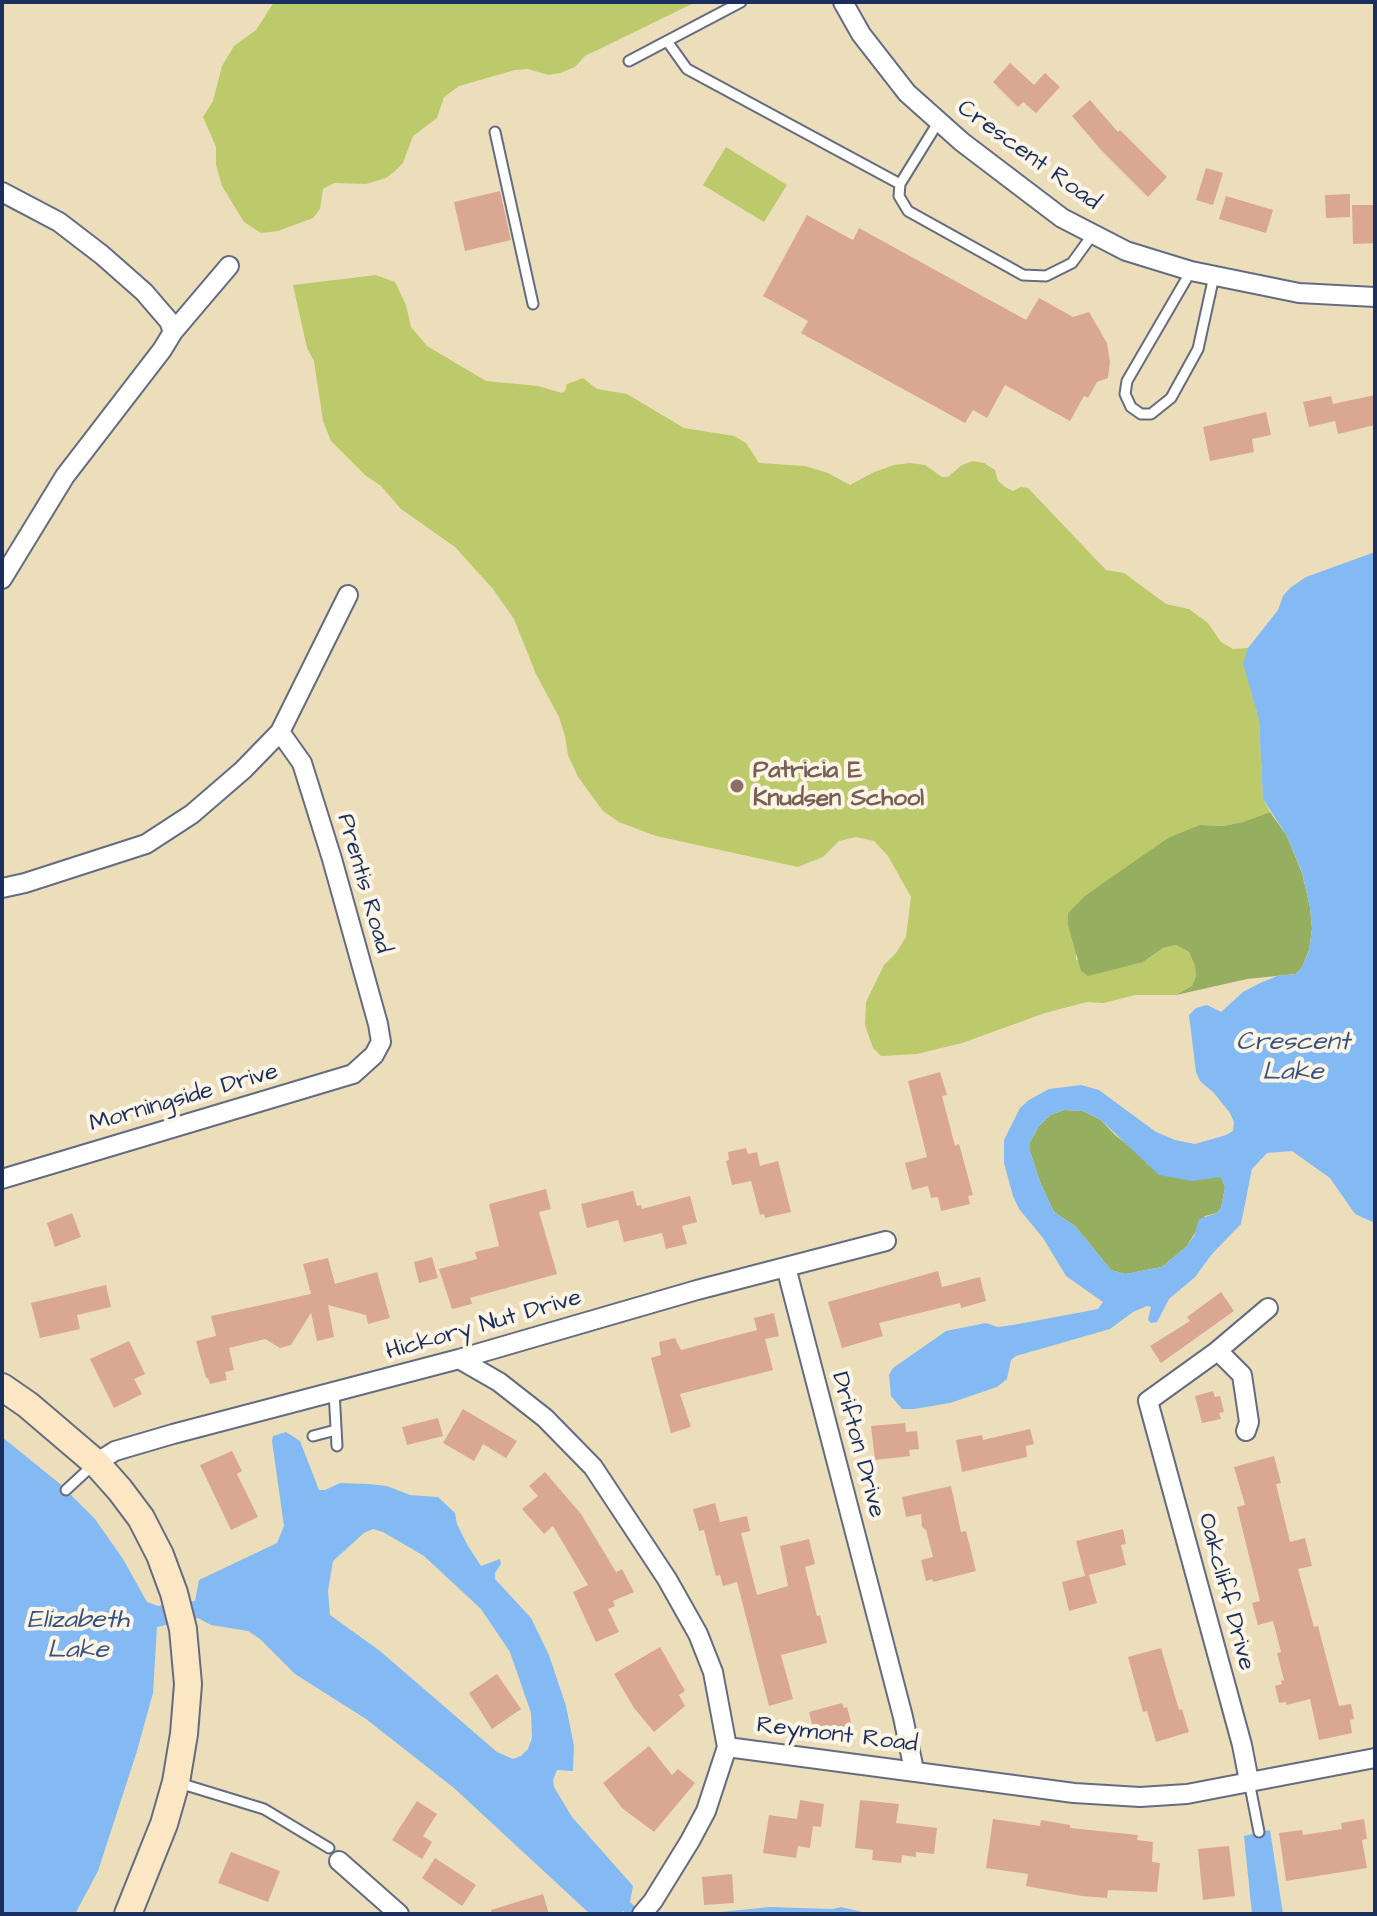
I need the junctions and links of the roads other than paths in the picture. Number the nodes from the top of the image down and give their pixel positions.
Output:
1 (741, 2) edge
2 (843, 2) edge
3 (667, 41) junction
4 (629, 61) dead end
5 (939, 121) junction
6 (495, 132) dead end
7 (900, 184) junction
8 (2, 192) edge
9 (1093, 234) junction
10 (229, 266) dead end
11 (1191, 271) junction
12 (1214, 276) junction
13 (1375, 297) edge
14 (533, 304) dead end
15 (173, 332) junction
16 (2, 579) edge
17 (348, 595) dead end
18 (280, 732) junction
19 (2, 888) edge
20 (374, 1055) joint
21 (2, 1179) edge
22 (886, 1241) dead end
23 (786, 1267) junction
24 (1268, 1308) dead end
25 (1216, 1352) junction
26 (459, 1359) junction
27 (2, 1387) edge
28 (334, 1391) junction
29 (336, 1430) junction
30 (1246, 1431) dead end
31 (313, 1436) dead end
32 (337, 1446) dead end
33 (96, 1463) junction
34 (66, 1490) dead end
35 (727, 1747) junction
36 (1375, 1758) edge
37 (914, 1770) junction
38 (1249, 1781) junction
39 (176, 1782) junction
40 (1259, 1832) dead end
41 (334, 1855) joint
42 (643, 1913) edge
43 (128, 1914) edge
44 (399, 1914) edge

1 - 3 lane
2 - 5 street, Crescent Road
3 - 4 lane
3 - 7 lane
5 - 7 lane
5 - 9 street, Crescent Road
6 - 14 lane
7 - 9 lane
8 - 15 street
9 - 11 street, Crescent Road
10 - 15 street
11 - 12 street, Crescent Road
11 - 12 lane
12 - 13 street, Crescent Road
15 - 16 street
17 - 18 street
18 - 19 street
18 - 20 street, Prentis Road
20 - 21 street, Morningside Drive
22 - 23 street, Hickory Nut Drive
23 - 26 street, Hickory Nut Drive
23 - 37 street, Drifton Drive
24 - 25 street
25 - 30 street
25 - 38 street, Oakcliff Drive
26 - 28 street, Hickory Nut Drive
26 - 35 street, Reymont Road
27 - 33 main road
28 - 29 lane
28 - 33 street, Hickory Nut Drive
29 - 31 lane
29 - 32 lane
33 - 34 lane
33 - 39 main road
35 - 37 street, Reymont Road
35 - 42 street
36 - 38 street, Reymont Road
37 - 38 street, Reymont Road
38 - 40 lane
39 - 41 lane
39 - 43 main road
41 - 44 street

